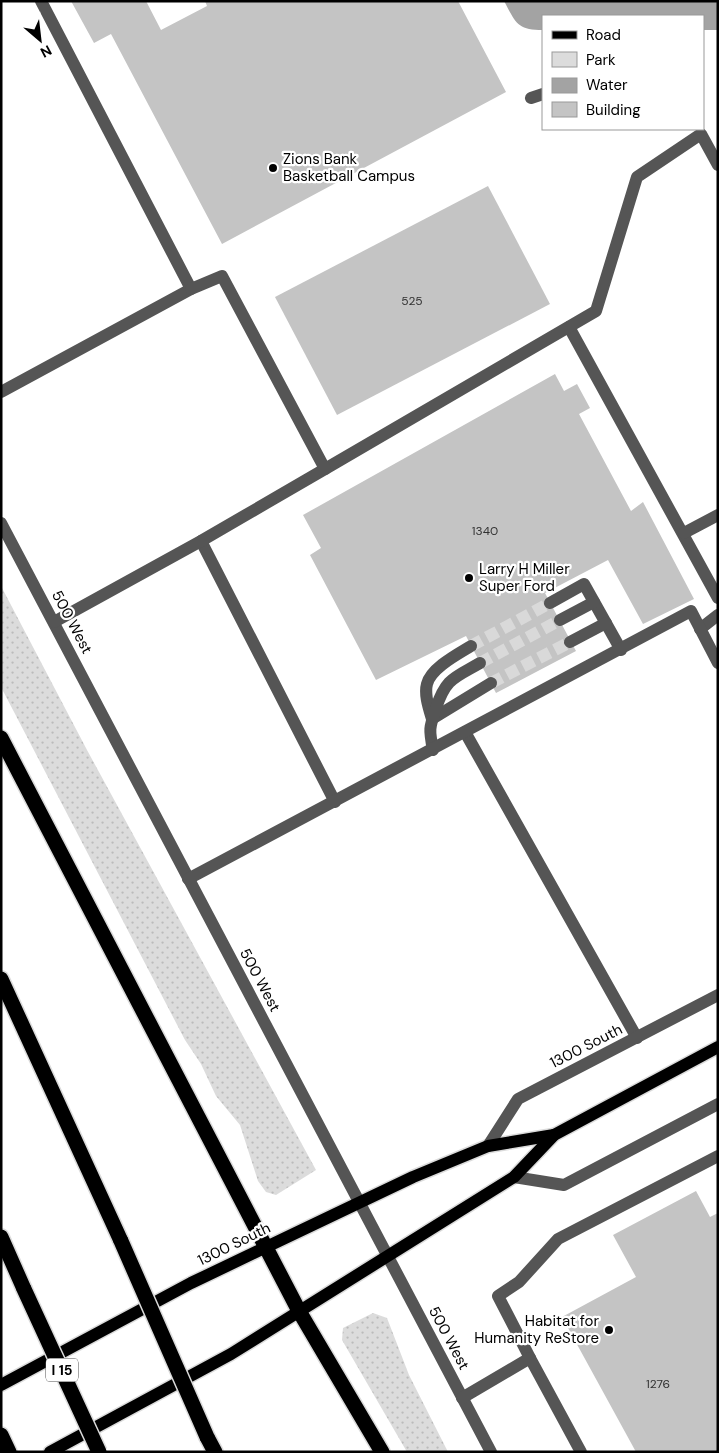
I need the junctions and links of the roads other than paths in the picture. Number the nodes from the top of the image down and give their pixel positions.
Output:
1 (41, 1) edge
2 (700, 131) edge
3 (718, 166) edge
4 (191, 289) junction
5 (569, 327) junction
6 (1, 392) edge
7 (325, 469) junction
8 (718, 515) edge
9 (1, 523) edge
10 (684, 533) junction
11 (200, 541) junction
12 (718, 598) edge
13 (594, 602) junction
14 (550, 603) tunnel mouth
15 (718, 615) edge
16 (560, 620) tunnel mouth
17 (54, 622) junction
18 (606, 623) junction
19 (700, 629) junction
20 (570, 642) tunnel mouth
21 (471, 646) tunnel mouth
22 (621, 650) junction
23 (480, 663) tunnel mouth
24 (718, 663) edge
25 (491, 683) tunnel mouth
26 (432, 719) junction
27 (465, 732) junction
28 (1, 738) edge
29 (433, 750) junction
30 (335, 802) junction
31 (188, 879) junction
32 (1, 979) edge
33 (718, 995) edge
34 (637, 1038) junction
35 (718, 1047) edge
36 (718, 1104) edge
37 (554, 1135) junction
38 (488, 1146) junction
39 (718, 1156) edge
40 (514, 1178) junction
41 (359, 1202) junction
42 (1, 1237) edge
43 (265, 1247) junction
44 (388, 1256) junction
45 (299, 1311) junction
46 (530, 1358) junction
47 (1, 1385) edge
48 (462, 1398) junction
49 (1, 1435) edge
50 (9, 1452) edge
51 (50, 1452) edge
52 (99, 1452) edge
53 (215, 1452) edge
54 (382, 1452) edge
55 (491, 1452) edge
56 (581, 1452) edge

1 - 4 street
2 - 3 street
2 - 5 street
4 - 6 street
4 - 7 street
5 - 7 street
5 - 10 street
7 - 11 street
8 - 10 street
9 - 17 street, 500 West
10 - 12 street
11 - 17 street
11 - 30 street
13 - 14 street
13 - 16 street
13 - 18 street
15 - 19 street
17 - 31 street, 500 West
18 - 20 street
18 - 22 street
19 - 22 street
19 - 24 street
21 - 26 street
22 - 27 street
23 - 26 street
25 - 26 street
26 - 29 street
27 - 29 street
27 - 34 street
28 - 43 highway
29 - 30 street
30 - 31 street
31 - 41 street, 500 West
32 - 53 highway, bridge
33 - 34 street, 1300 South
34 - 38 street, 1300 South
35 - 37 main road, 1300 South
36 - 40 street
37 - 38 main road, 1300 South
37 - 40 main road, 1300 South
38 - 41 main road, 1300 South
39 - 46 street
40 - 44 main road, 1300 South
41 - 43 main road, 1300 South
41 - 44 street, 500 West
42 - 52 highway, I 15, bridge
43 - 45 highway
43 - 47 main road, 1300 South
44 - 45 main road, 1300 South
44 - 48 street, 500 West
45 - 51 main road, 1300 South
45 - 54 highway
46 - 48 street
46 - 56 street
48 - 55 street, 500 West
49 - 50 highway

